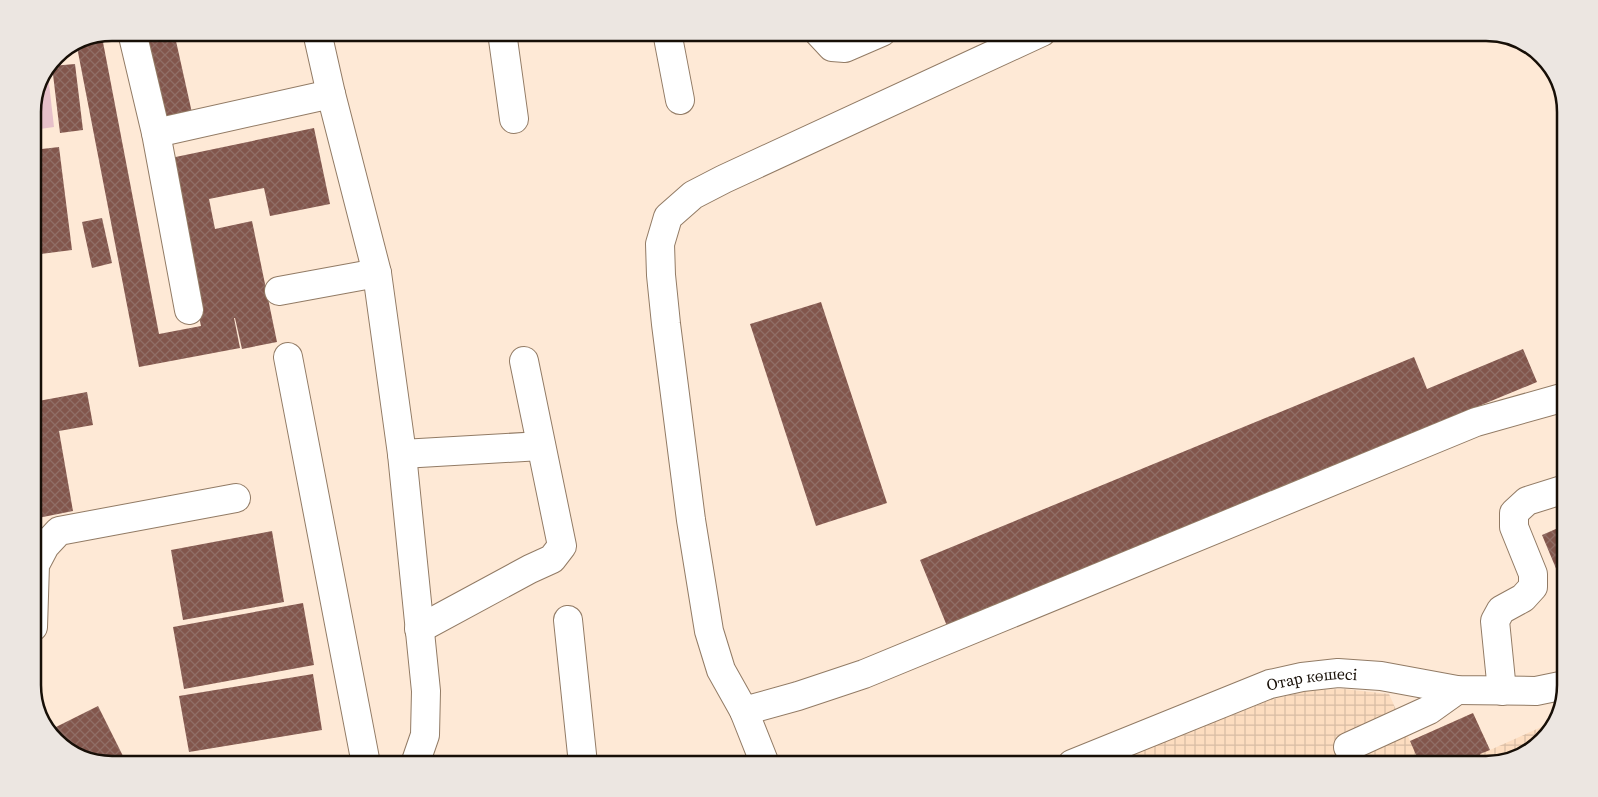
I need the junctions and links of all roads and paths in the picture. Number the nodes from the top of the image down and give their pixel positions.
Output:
1 (134, 41) edge
2 (319, 41) edge
3 (503, 41) edge
4 (669, 41) edge
5 (826, 41) edge
6 (861, 41) edge
7 (1023, 41) edge
8 (331, 94) junction
9 (680, 100) dead end
10 (514, 119) dead end
11 (156, 133) junction
12 (377, 273) junction
13 (279, 290) dead end
14 (189, 310) dead end
15 (288, 357) dead end
16 (524, 361) dead end
17 (1557, 399) edge
18 (541, 446) junction
19 (402, 454) junction
20 (1557, 492) edge
21 (236, 498) dead end
22 (41, 553) edge
23 (568, 620) dead end
24 (419, 629) junction
25 (1557, 687) edge
26 (1457, 690) junction
27 (1502, 691) junction
28 (744, 711) junction
29 (1348, 747) dead end
30 (364, 756) edge
31 (417, 756) edge
32 (582, 756) edge
33 (763, 756) edge
34 (1092, 756) edge

1 - 11 street
2 - 8 street
3 - 10 street
4 - 9 street
5 - 6 street
7 - 28 street
8 - 11 street
8 - 12 street
11 - 14 street
12 - 13 street
12 - 19 street
15 - 30 street
16 - 18 street
17 - 28 street
18 - 19 street
18 - 24 street
19 - 24 street
20 - 27 street
21 - 22 street
23 - 32 street
24 - 31 street
25 - 27 street, Отар көшесі
26 - 27 street, Отар көшесі
26 - 29 street
26 - 34 street, Отар көшесі
28 - 33 street

